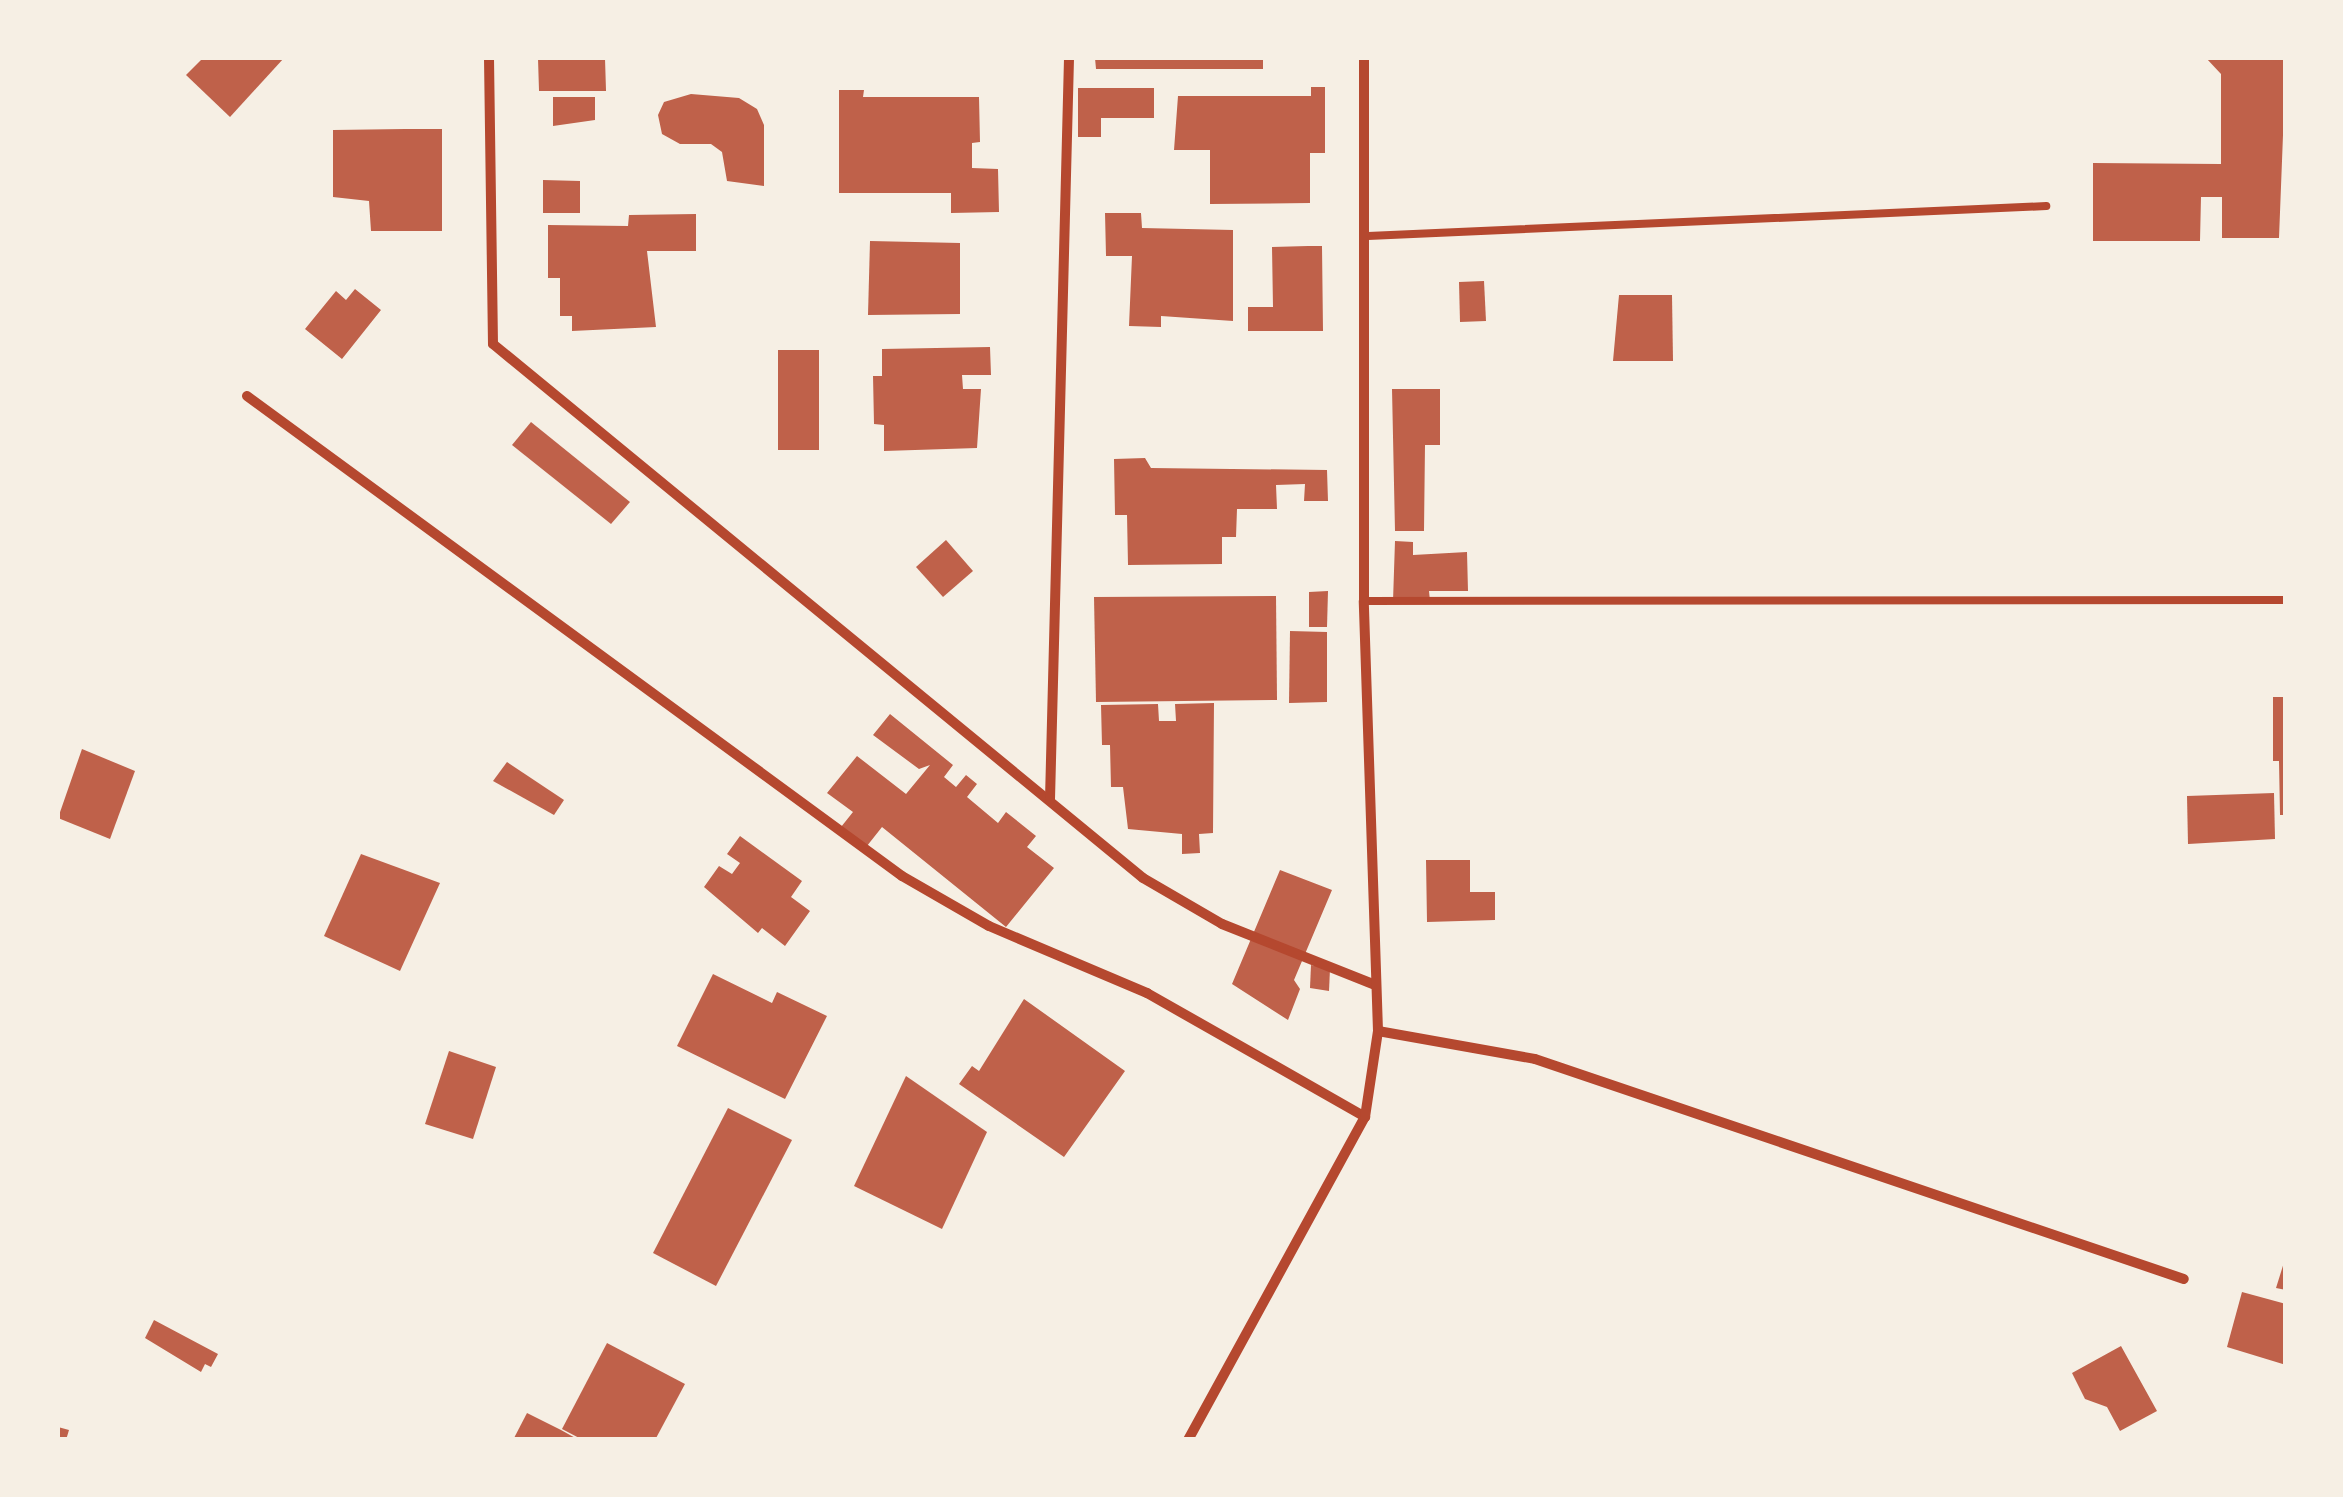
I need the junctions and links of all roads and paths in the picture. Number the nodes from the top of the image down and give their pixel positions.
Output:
1 (489, 58) edge
2 (1069, 58) edge
3 (1364, 58) edge
4 (2046, 206) dead end
5 (1368, 236) junction
6 (247, 396) dead end
7 (2286, 600) edge
8 (1364, 601) junction
9 (1050, 799) junction
10 (1375, 985) junction
11 (1378, 1031) junction
12 (1365, 1117) junction
13 (2184, 1279) dead end
14 (1188, 1440) edge

1 - 9 street
2 - 9 street
3 - 5 street
4 - 5 lane
5 - 8 street
6 - 12 street
7 - 8 lane
8 - 10 street
9 - 10 street
10 - 11 street
11 - 12 street
11 - 13 street
12 - 14 street

